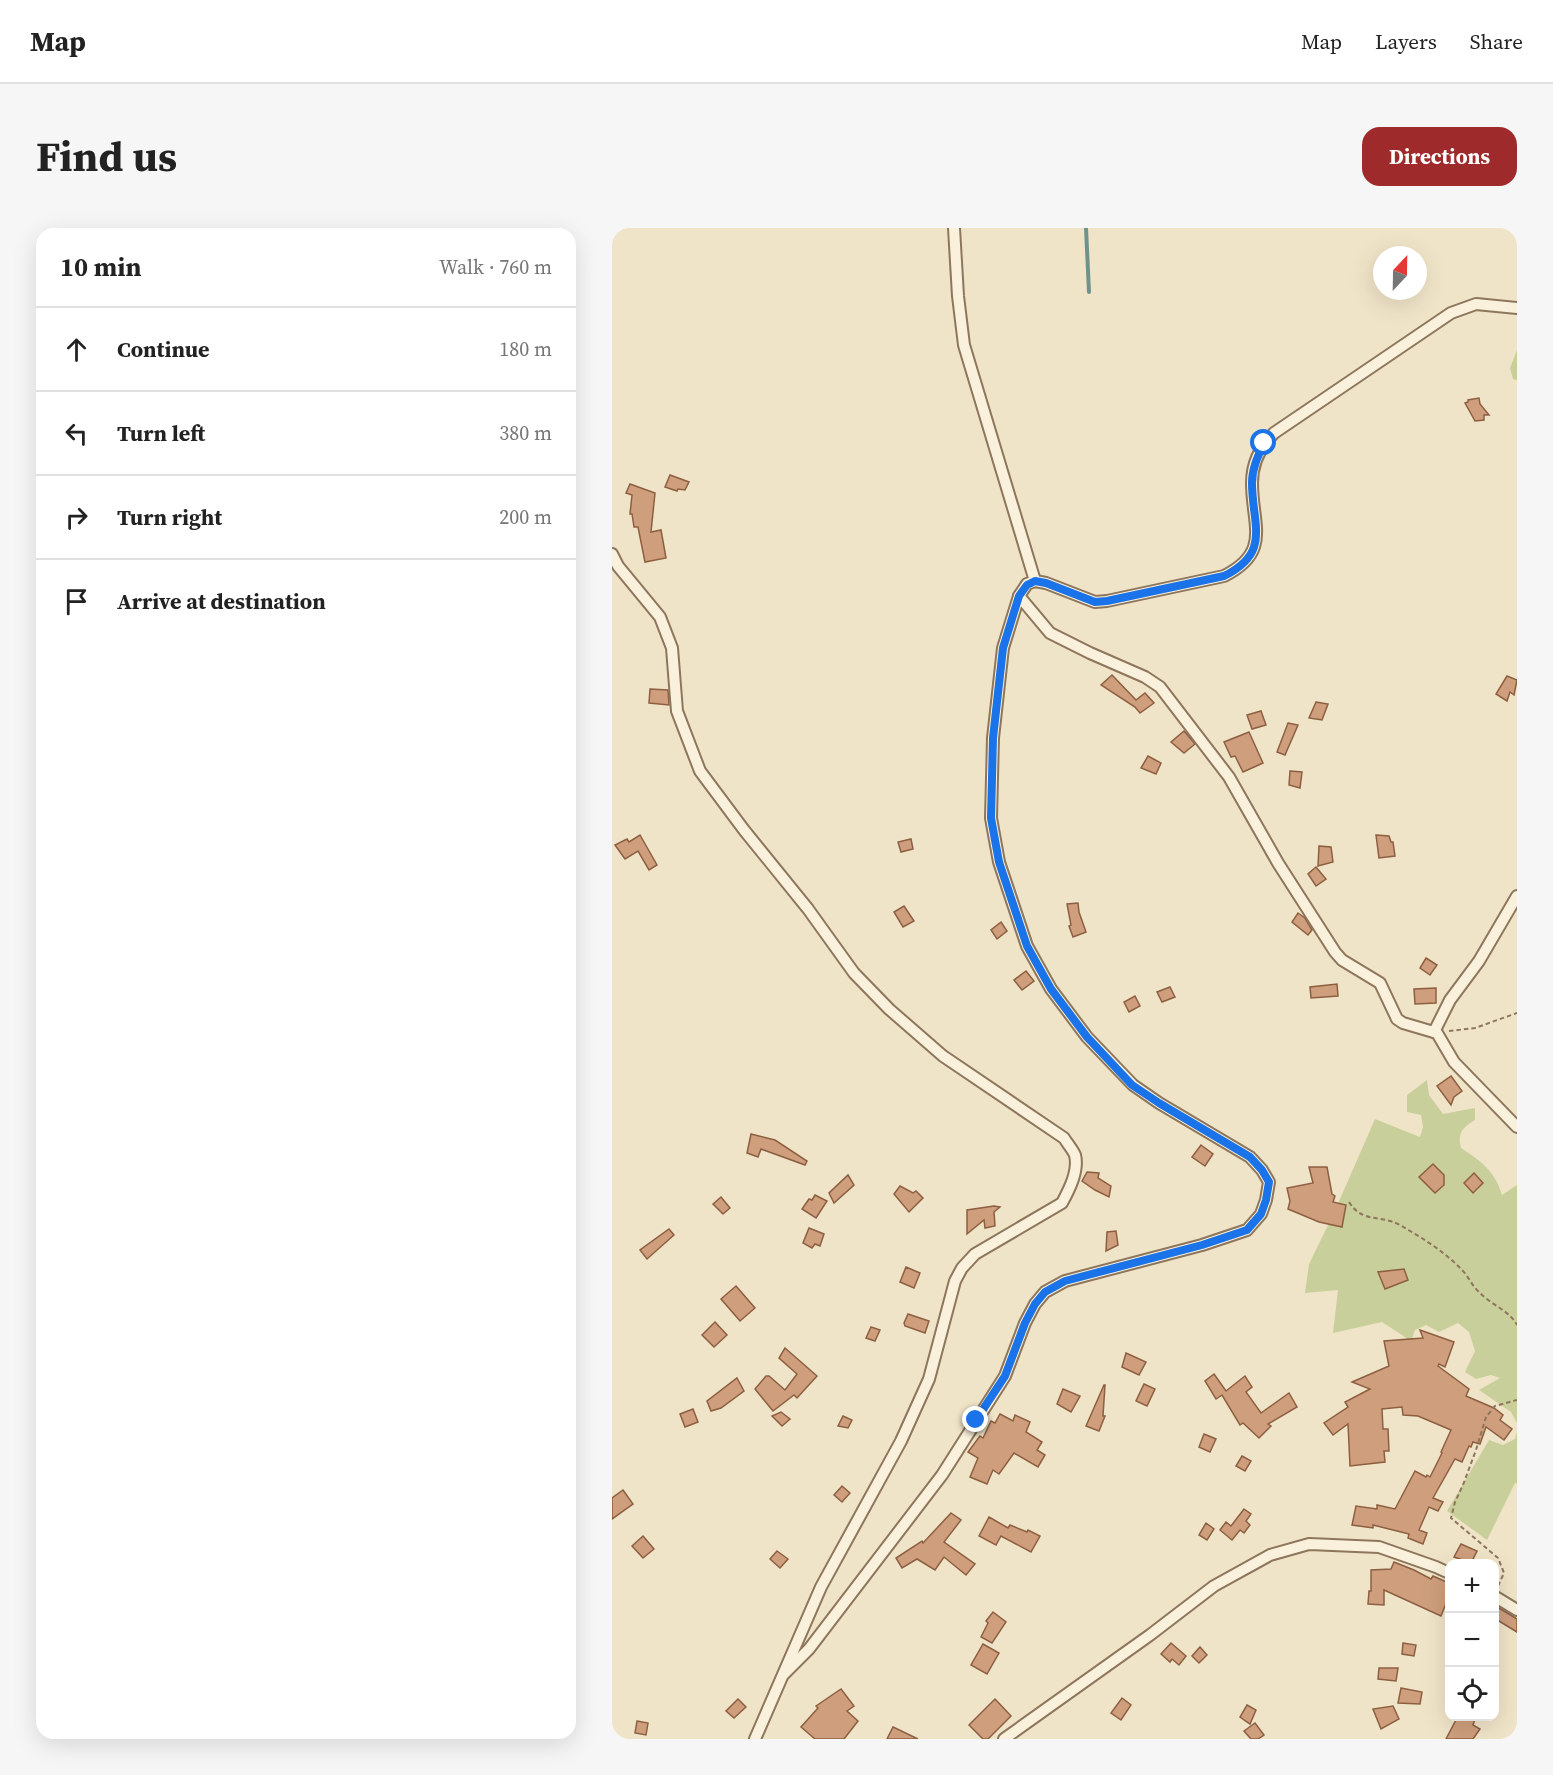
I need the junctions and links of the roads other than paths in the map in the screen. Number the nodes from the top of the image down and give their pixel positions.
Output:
1 (954, 228) edge
2 (1517, 308) edge
3 (612, 554) edge
4 (1035, 581) junction
5 (1019, 596) junction
6 (1517, 896) edge
7 (1435, 1033) junction
8 (1517, 1126) edge
9 (1445, 1571) edge
10 (1499, 1598) edge
11 (1517, 1610) edge
12 (784, 1674) junction
13 (755, 1739) edge
14 (1004, 1739) edge

1 - 4 street
2 - 4 street
3 - 12 street
4 - 5 street
5 - 7 street
5 - 12 street
6 - 7 street
7 - 8 street
9 - 14 street
10 - 11 street
12 - 13 street

